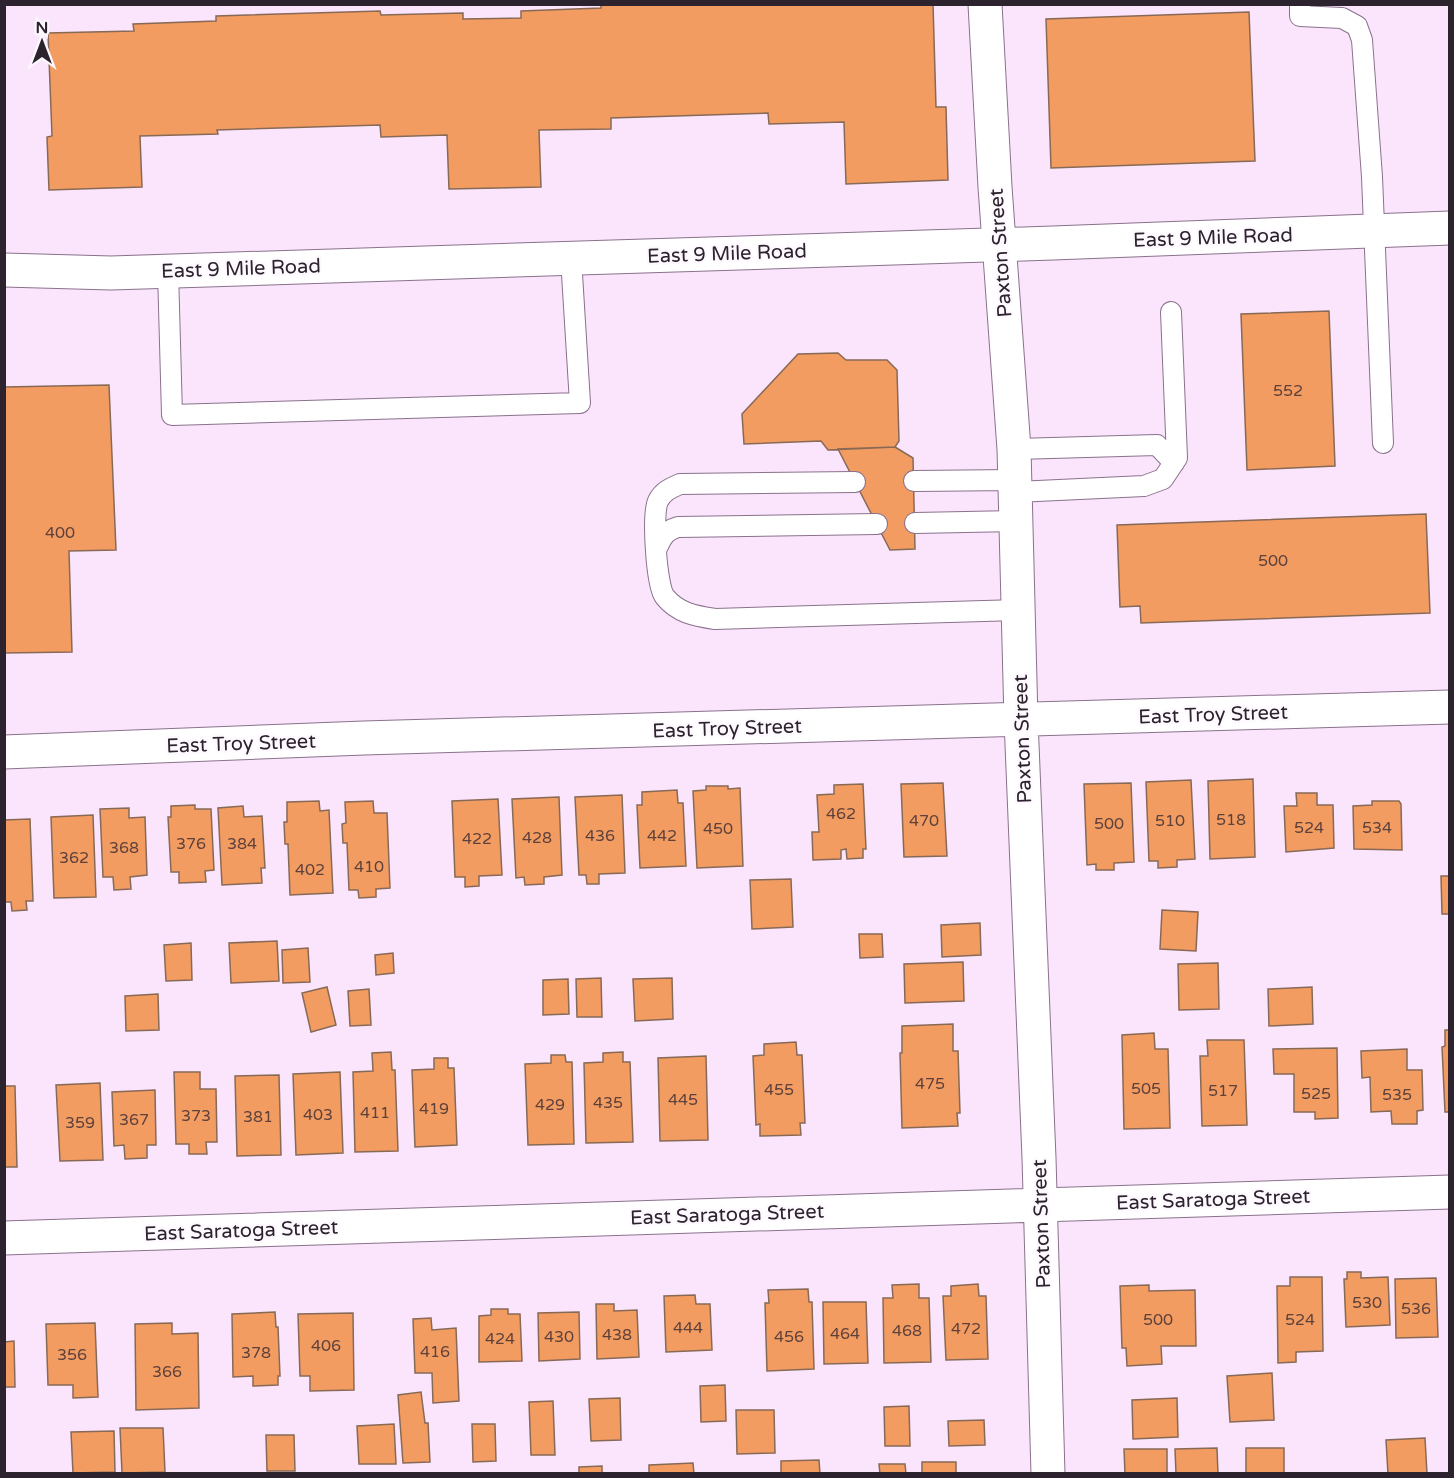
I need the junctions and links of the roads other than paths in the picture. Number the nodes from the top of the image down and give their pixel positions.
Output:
1 (985, 4) edge
2 (1300, 4) edge
3 (1449, 228) edge
4 (1373, 232) junction
5 (999, 244) junction
6 (571, 258) junction
7 (4, 270) edge
8 (168, 271) junction
9 (1171, 312) dead end
10 (1383, 443) dead end
11 (1174, 463) junction
12 (914, 481) dead end
13 (855, 482) dead end
14 (1015, 486) junction
15 (915, 523) dead end
16 (877, 524) dead end
17 (657, 548) junction
18 (1019, 610) junction
19 (1449, 707) edge
20 (1021, 720) junction
21 (4, 752) edge
22 (1449, 1192) edge
23 (1040, 1204) junction
24 (4, 1238) edge
25 (1048, 1473) edge

1 - 5 street, Paxton Street
2 - 4 lane
3 - 4 street, East 9 Mile Road
4 - 5 street, East 9 Mile Road
4 - 10 lane
5 - 6 street, East 9 Mile Road
5 - 14 street, Paxton Street
6 - 8 street, East 9 Mile Road
6 - 8 lane
7 - 8 street, East 9 Mile Road
9 - 11 lane
11 - 14 lane
11 - 14 lane
12 - 14 lane
13 - 17 lane
14 - 15 lane
14 - 18 street, Paxton Street
16 - 17 lane
17 - 18 lane
18 - 20 street, Paxton Street
19 - 20 street, East Troy Street
20 - 21 street, East Troy Street
20 - 23 street, Paxton Street
22 - 23 street, East Saratoga Street
23 - 24 street, East Saratoga Street
23 - 25 street, Paxton Street

